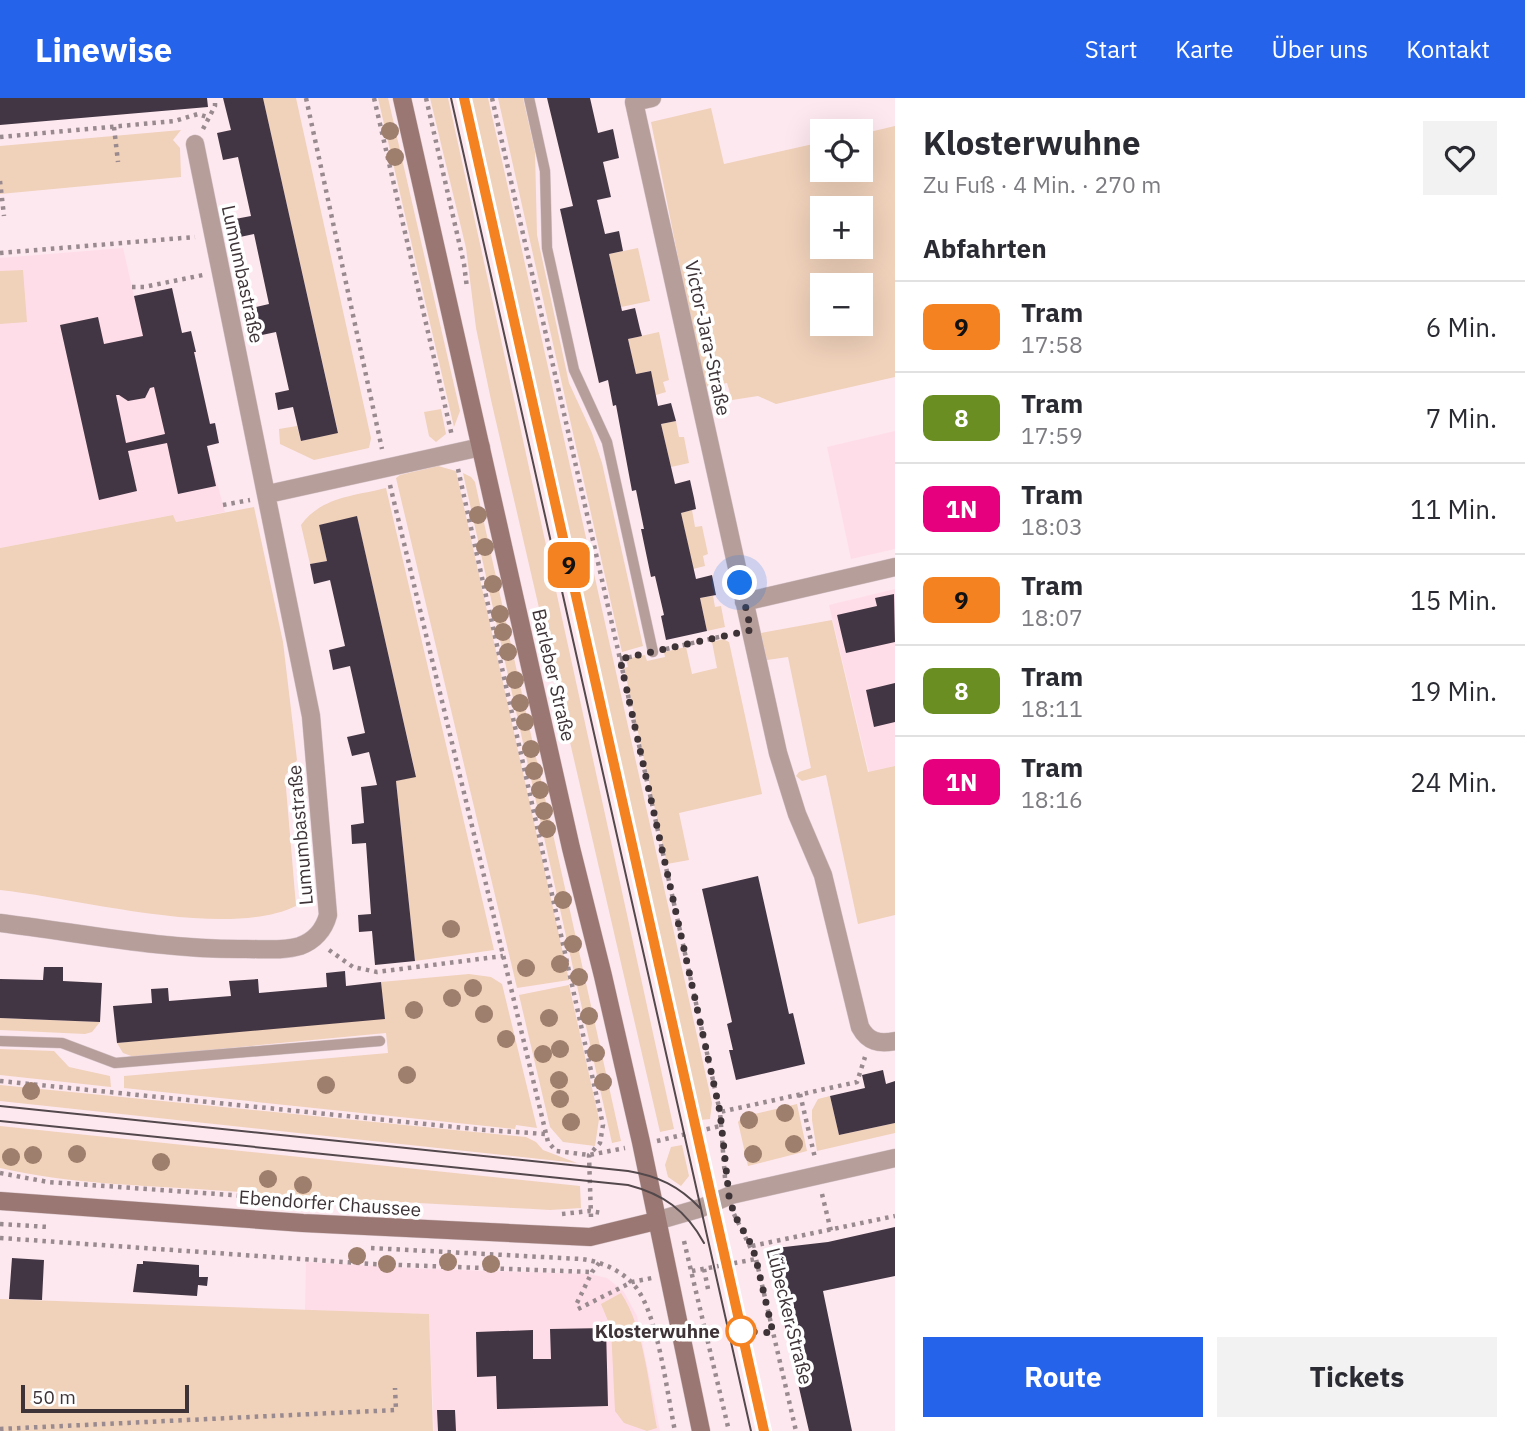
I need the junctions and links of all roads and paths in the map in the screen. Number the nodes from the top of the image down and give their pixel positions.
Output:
1 (215, 98) edge
2 (306, 98) edge
3 (374, 98) edge
4 (402, 98) edge
5 (492, 98) edge
6 (529, 98) edge
7 (652, 98) edge
8 (210, 118) junction
9 (114, 127) junction
10 (0, 136) edge
11 (195, 145) joint
12 (118, 162) dead end
13 (0, 181) edge
14 (4, 216) dead end
15 (214, 236) junction
16 (0, 253) edge
17 (222, 272) junction
18 (132, 287) dead end
19 (451, 433) dead end
20 (481, 447) junction
21 (386, 467) junction
22 (459, 471) dead end
23 (268, 494) junction
24 (895, 567) edge
25 (744, 602) junction
26 (751, 630) junction
27 (653, 652) junction
28 (620, 659) junction
29 (0, 923) edge
30 (315, 937) junction
31 (503, 956) junction
32 (871, 1040) junction
33 (0, 1041) edge
34 (380, 1041) dead end
35 (895, 1041) edge
36 (0, 1081) edge
37 (720, 1112) junction
38 (720, 1126) junction
39 (546, 1134) junction
40 (657, 1140) dead end
41 (622, 1148) dead end
42 (589, 1155) junction
43 (895, 1158) edge
44 (0, 1173) edge
45 (729, 1196) junction
46 (0, 1201) edge
47 (363, 1204) dead end
48 (552, 1214) dead end
49 (895, 1216) edge
50 (656, 1221) junction
51 (0, 1238) edge
52 (752, 1246) junction
53 (756, 1259) junction
54 (690, 1261) dead end
55 (513, 1262) dead end
56 (513, 1269) junction
57 (704, 1269) junction
58 (692, 1271) junction
59 (592, 1272) junction
60 (632, 1282) junction
61 (708, 1289) dead end
62 (395, 1388) dead end
63 (0, 1429) edge
64 (675, 1431) edge
65 (701, 1431) edge
66 (729, 1431) edge
67 (796, 1431) edge

1 - 8 path
2 - 21 path
3 - 19 path
4 - 20 street, Barleber Straße
5 - 28 path
6 - 27 lane
7 - 25 street, Victor-Jara-Straße
8 - 9 path
8 - 11 path
9 - 10 path
9 - 12 path
11 - 15 street, Lumumbastraße
13 - 14 path
15 - 16 path
15 - 17 street, Lumumbastraße
17 - 18 path
17 - 23 street, Lumumbastraße
20 - 21 street
20 - 50 street, Barleber Straße
21 - 23 street
21 - 31 path
22 - 42 path
23 - 30 street, Lumumbastraße
24 - 25 street
25 - 26 street, Victor-Jara-Straße
26 - 27 path
26 - 32 street, Victor-Jara-Straße
27 - 28 path
28 - 37 path
29 - 30 street
30 - 31 path
31 - 39 path
32 - 35 street
32 - 37 path
33 - 34 lane
36 - 39 path
37 - 38 path, Lübecker Straße
38 - 40 path
38 - 45 path, Lübecker Straße
39 - 42 path
41 - 42 path
42 - 48 path
43 - 45 street
44 - 47 path, Ebendorfer Chaussee
45 - 50 street
45 - 52 path, Lübecker Straße
46 - 50 street, Ebendorfer Chaussee
49 - 52 path
50 - 65 street
51 - 56 path
52 - 53 path, Lübecker Straße
53 - 57 path
53 - 67 path, Lübecker Straße
54 - 58 path
55 - 56 path
56 - 59 path
57 - 58 path
57 - 61 path
58 - 66 path
59 - 60 path
59 - 60 path
60 - 64 path
62 - 63 path

